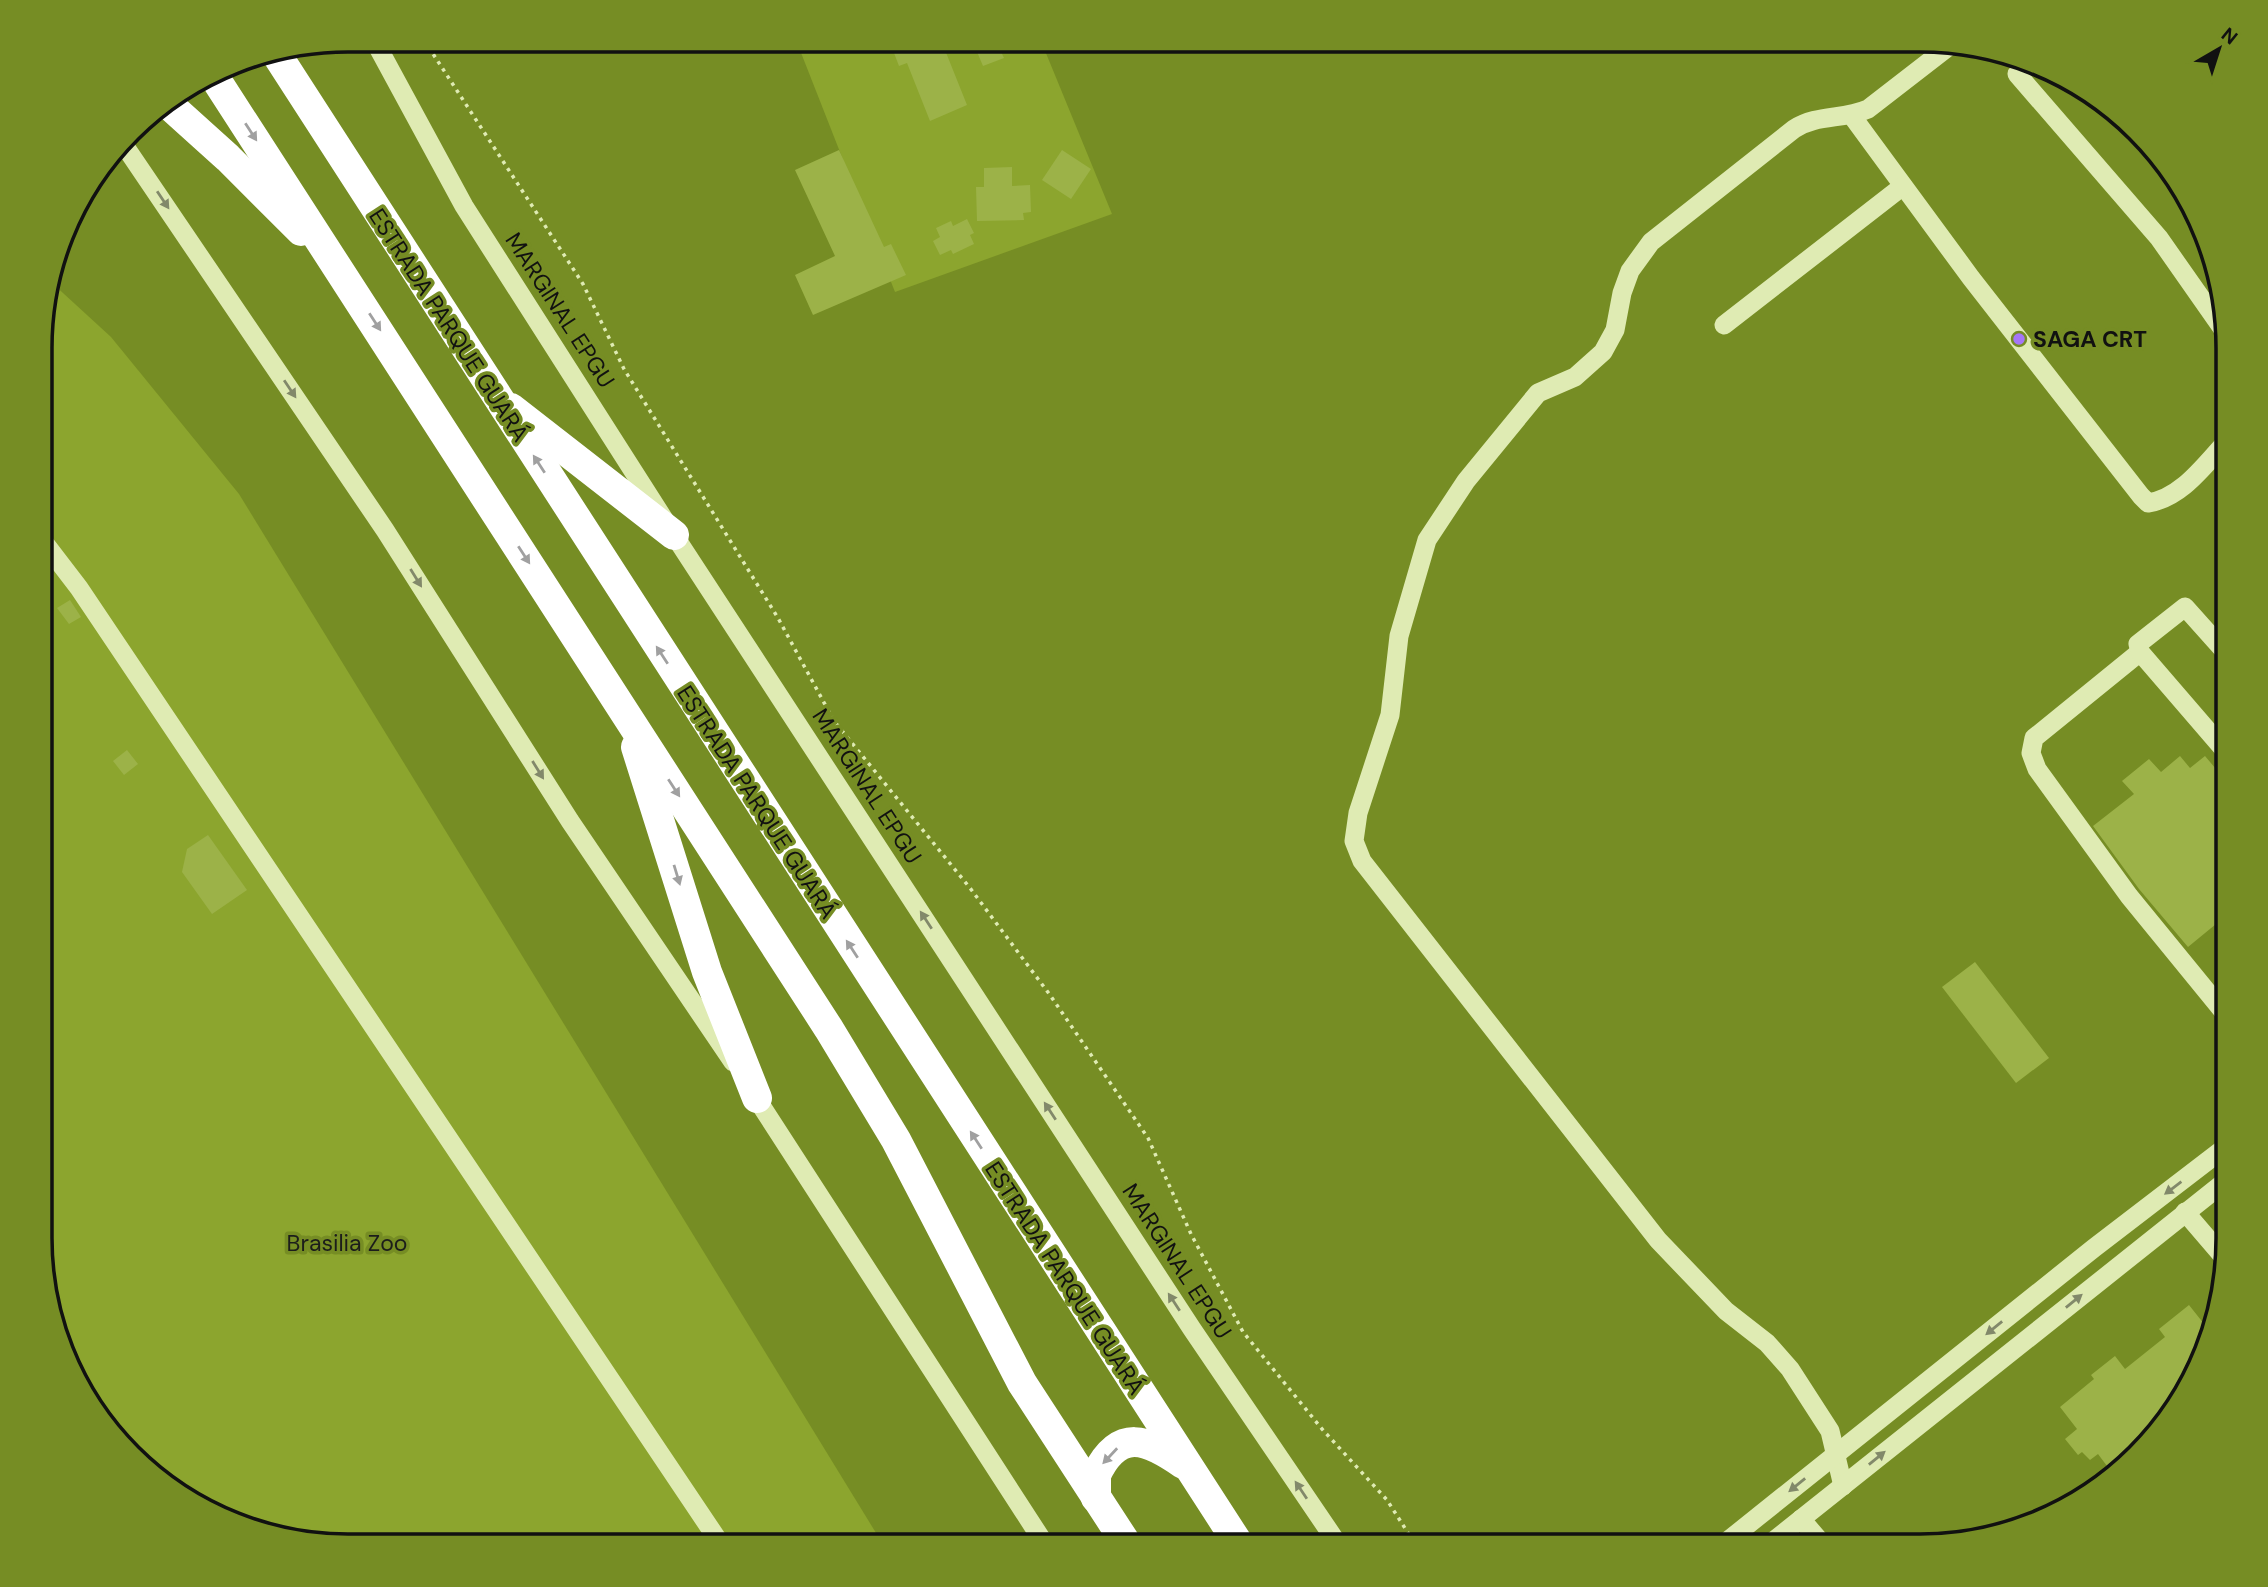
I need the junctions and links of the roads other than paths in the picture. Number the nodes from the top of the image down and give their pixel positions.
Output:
1 (381, 52) edge
2 (1940, 53) edge
3 (281, 61) edge
4 (2017, 74) dead end
5 (218, 83) edge
6 (174, 109) edge
7 (1852, 116) junction
8 (128, 151) edge
9 (1903, 186) junction
10 (346, 276) junction
11 (2214, 316) edge
12 (1724, 326) dead end
13 (494, 395) junction
14 (2216, 452) edge
15 (674, 535) junction
16 (52, 553) edge
17 (2216, 642) edge
18 (2140, 652) junction
19 (627, 716) junction
20 (2216, 740) edge
21 (2216, 1003) edge
22 (757, 1098) junction
23 (2216, 1154) edge
24 (2216, 1189) edge
25 (2185, 1212) junction
26 (2215, 1248) edge
27 (1838, 1453) junction
28 (1189, 1469) junction
29 (1843, 1486) junction
30 (1096, 1498) junction
31 (1801, 1519) junction
32 (714, 1534) edge
33 (1038, 1534) edge
34 (1120, 1534) edge
35 (1232, 1534) edge
36 (1332, 1534) edge
37 (1736, 1534) edge
38 (1782, 1534) edge
39 (1814, 1534) edge

1 - 15 street, MARGINAL EPGU
2 - 7 street
3 - 13 highway, ESTRADA PARQUE GUARÁ
4 - 11 street
5 -> 10 highway
6 - 10 highway
7 - 9 street
7 - 27 street
8 -> 22 street
9 - 12 street
9 - 14 street
10 -> 19 highway
13 - 15 highway
28 -> 13 highway, ESTRADA PARQUE GUARÁ
36 -> 15 street, MARGINAL EPGU
16 - 32 street
17 - 18 street
18 - 20 street
18 - 21 street
19 -> 22 highway
19 -> 30 highway
22 - 33 street
23 -> 27 street
24 - 25 street
25 - 26 street
29 -> 25 street
27 - 29 street
27 -> 37 street
28 -> 30 highway
28 - 35 highway, ESTRADA PARQUE GUARÁ
29 - 31 street
30 - 34 highway
31 - 38 street
31 - 39 street

